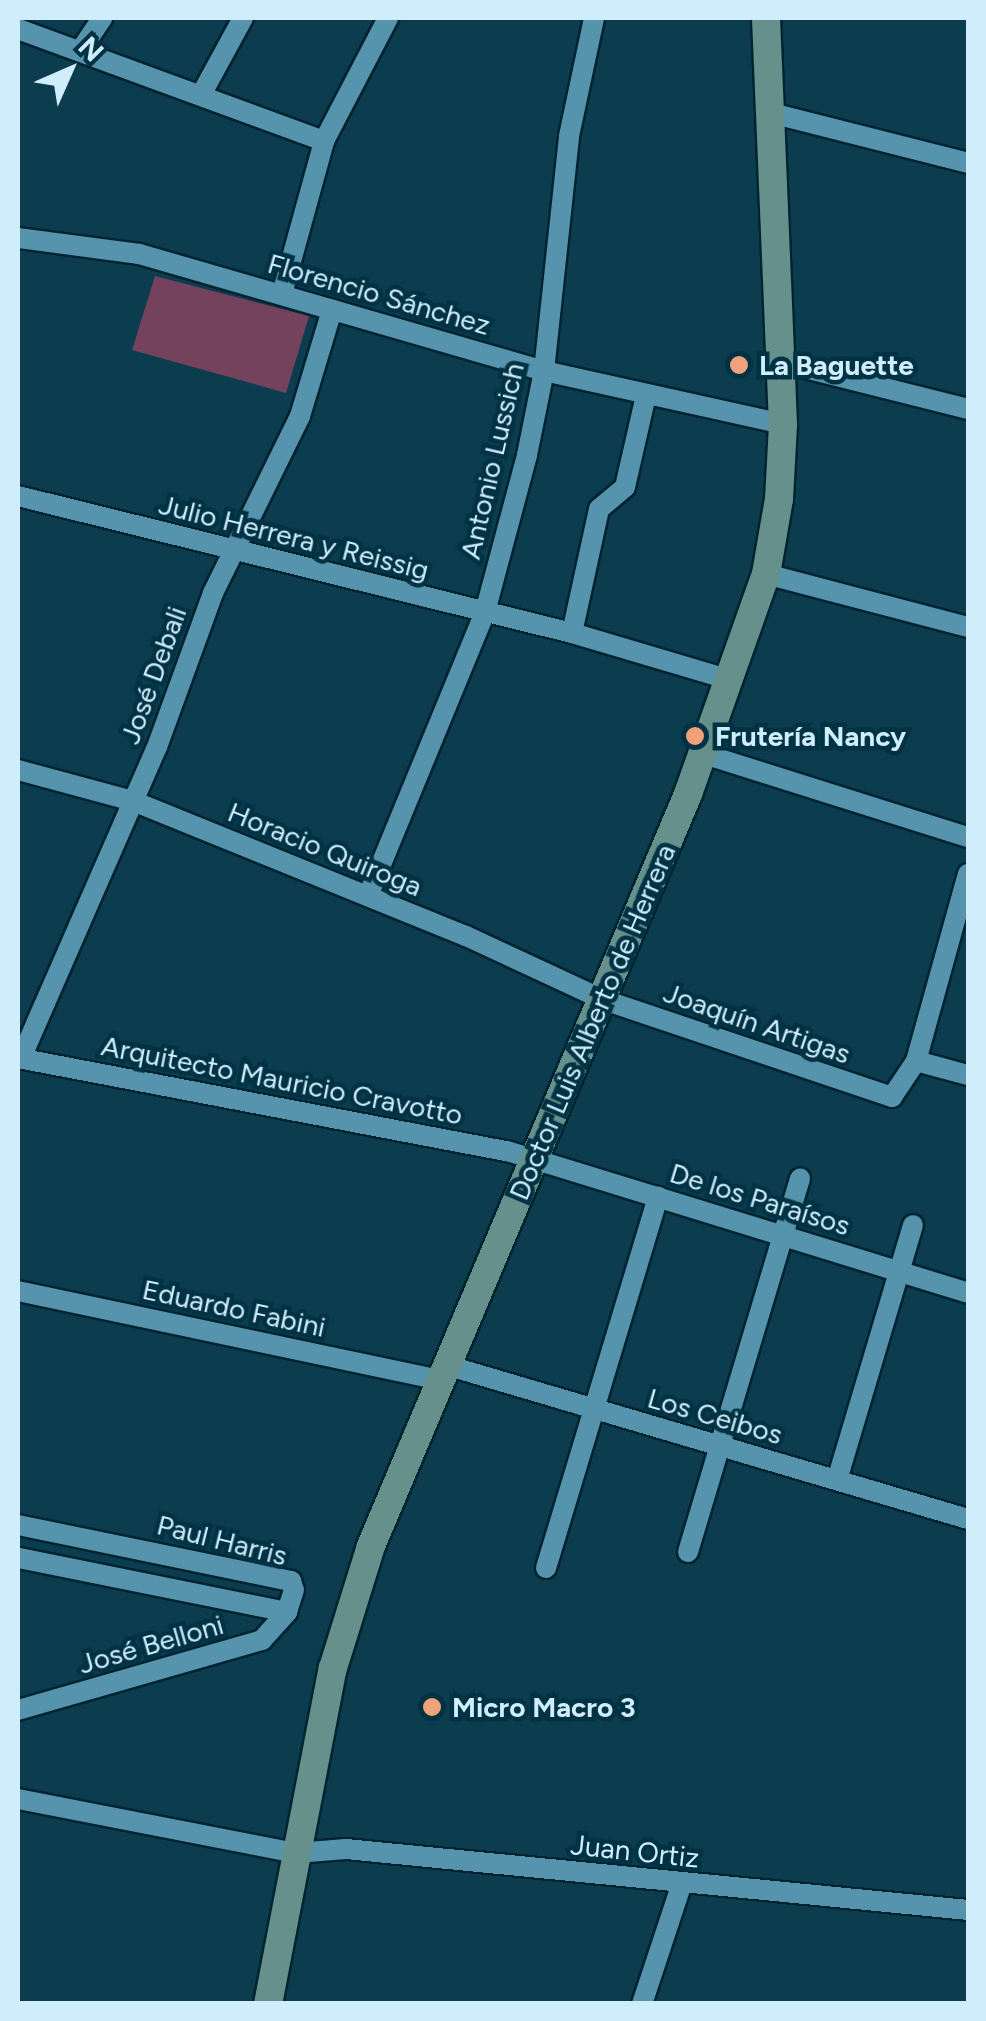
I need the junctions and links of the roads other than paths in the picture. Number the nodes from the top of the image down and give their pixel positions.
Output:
1 (102, 18) edge
2 (243, 18) edge
3 (388, 18) edge
4 (594, 18) edge
5 (766, 18) edge
6 (18, 29) edge
7 (80, 51) junction
8 (201, 95) junction
9 (767, 112) junction
10 (324, 141) junction
11 (968, 163) edge
12 (18, 238) edge
13 (282, 294) junction
14 (332, 310) junction
15 (781, 362) junction
16 (544, 371) junction
17 (646, 395) junction
18 (968, 409) edge
19 (782, 424) junction
20 (18, 496) edge
21 (232, 549) junction
22 (766, 574) junction
23 (485, 612) junction
24 (968, 627) edge
25 (572, 633) junction
26 (731, 680) junction
27 (704, 754) junction
28 (18, 770) edge
29 (134, 800) junction
30 (968, 837) edge
31 (968, 874) edge
32 (368, 896) junction
33 (604, 1000) junction
34 (19, 1058) edge
35 (916, 1062) junction
36 (968, 1075) edge
37 (535, 1158) junction
38 (800, 1178) dead end
39 (658, 1197) junction
40 (914, 1224) dead end
41 (782, 1235) junction
42 (900, 1272) junction
43 (18, 1291) edge
44 (968, 1293) edge
45 (443, 1372) junction
46 (595, 1409) junction
47 (720, 1446) junction
48 (837, 1480) junction
49 (968, 1519) edge
50 (18, 1525) edge
51 (688, 1552) dead end
52 (18, 1558) edge
53 (546, 1568) dead end
54 (288, 1612) junction
55 (18, 1710) edge
56 (18, 1799) edge
57 (296, 1853) junction
58 (682, 1883) junction
59 (968, 1910) edge
60 (268, 2004) edge
61 (642, 2004) edge

1 - 7 street
2 - 8 street
3 - 10 street
4 - 16 street, Antonio Lussich
5 - 9 street, Doctor Luis Alberto de Herrera
6 - 7 street
7 - 8 street
8 - 10 street
9 - 11 street
9 - 15 street, Doctor Luis Alberto de Herrera
10 - 13 street
12 - 13 street, Florencio Sánchez
13 - 14 street, Florencio Sánchez
14 - 16 street, Florencio Sánchez
14 - 21 street, José Debali
15 - 18 street
15 - 19 street, Doctor Luis Alberto de Herrera
16 - 17 street, Florencio Sánchez
16 - 23 street, Antonio Lussich
17 - 19 street, Florencio Sánchez
17 - 25 street
19 - 22 street, Doctor Luis Alberto de Herrera
20 - 21 street, Julio Herrera y Reissig
21 - 23 street, Julio Herrera y Reissig
21 - 29 street, José Debali
22 - 24 street
22 - 26 street, Doctor Luis Alberto de Herrera
23 - 25 street, Julio Herrera y Reissig
23 - 32 street, Antonio Lussich
25 - 26 street, Julio Herrera y Reissig
26 - 27 street, Doctor Luis Alberto de Herrera
27 - 30 street
27 - 33 street, Doctor Luis Alberto de Herrera
28 - 29 street, Horacio Quiroga
29 - 32 street, Horacio Quiroga
29 - 34 street, José Debali
31 - 35 street
32 - 33 street, Horacio Quiroga
33 - 35 street, Joaquín Artigas
33 - 37 street, Doctor Luis Alberto de Herrera
34 - 37 street, Arquitecto Mauricio Cravotto
35 - 36 street
37 - 39 street, De los Paraísos
37 - 45 street, Doctor Luis Alberto de Herrera
38 - 41 street
39 - 41 street, De los Paraísos
39 - 46 street
40 - 42 street
41 - 42 street, De los Paraísos
41 - 47 street
42 - 44 street, De los Paraísos
42 - 48 street
43 - 45 street, Eduardo Fabini
45 - 46 street, Los Ceibos
45 - 57 street, Doctor Luis Alberto de Herrera
46 - 47 street, Los Ceibos
46 - 53 street
47 - 48 street, Los Ceibos
47 - 51 street
48 - 49 street, Los Ceibos
50 - 54 street, Paul Harris
52 - 54 street, Paul Harris
54 - 55 street, José Belloni
56 - 57 street, Juan Ortiz
57 - 58 street, Juan Ortiz
57 - 60 street, Doctor Luis Alberto de Herrera
58 - 59 street, Juan Ortiz
58 - 61 street

